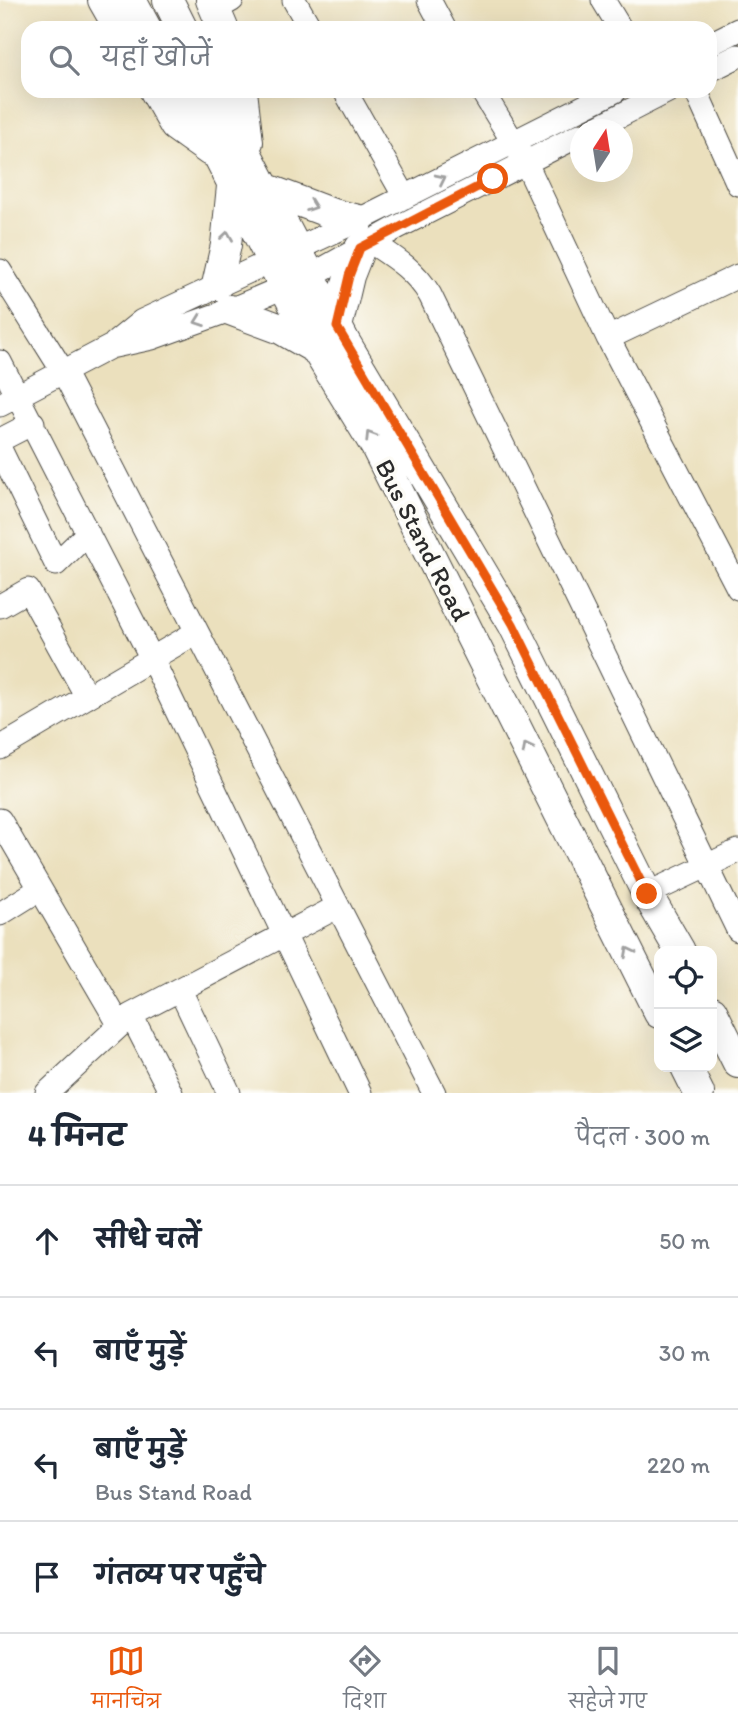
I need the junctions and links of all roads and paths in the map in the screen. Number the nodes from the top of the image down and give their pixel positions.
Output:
1 (103, 0) edge
2 (131, 0) edge
3 (168, 0) edge
4 (294, 0) edge
5 (429, 0) edge
6 (603, 0) edge
7 (115, 21) edge
8 (142, 21) edge
9 (178, 21) edge
10 (306, 21) edge
11 (440, 21) edge
12 (616, 21) edge
13 (738, 30) edge
14 (717, 40) edge
15 (738, 56) edge
16 (717, 66) edge
17 (159, 98) edge
18 (349, 98) edge
19 (486, 98) edge
20 (601, 98) edge
21 (652, 98) edge
22 (699, 98) edge
23 (218, 101) edge
24 (613, 119) edge
25 (570, 140) edge
26 (513, 143) junction
27 (219, 157) junction
28 (526, 163) junction
29 (738, 184) edge
30 (232, 186) junction
31 (267, 189) junction
32 (405, 197) junction
33 (363, 236) junction
34 (284, 253) junction
35 (0, 271) edge
36 (312, 275) junction
37 (738, 276) edge
38 (285, 287) junction
39 (224, 298) junction
40 (337, 327) junction
41 (608, 338) junction
42 (316, 349) junction
43 (0, 362) edge
44 (64, 373) junction
45 (10, 400) edge
46 (33, 423) junction
47 (0, 440) edge
48 (0, 449) edge
49 (88, 533) junction
50 (738, 588) edge
51 (0, 606) edge
52 (197, 632) junction
53 (151, 657) junction
54 (87, 697) junction
55 (0, 748) edge
56 (0, 820) edge
57 (738, 851) edge
58 (709, 866) junction
59 (40, 888) junction
60 (647, 894) junction
61 (337, 906) junction
62 (0, 914) edge
63 (738, 930) edge
64 (286, 935) junction
65 (677, 946) edge
66 (180, 990) junction
67 (657, 1009) edge
68 (125, 1020) junction
69 (717, 1021) edge
70 (738, 1063) edge
71 (688, 1072) edge
72 (354, 1091) edge
73 (47, 1093) edge
74 (171, 1093) edge
75 (229, 1093) edge
76 (434, 1093) edge
77 (699, 1093) edge

1 - 7 main road
2 - 8 main road
3 - 9 main road
4 - 10 street
5 - 11 street
6 - 12 street
13 - 14 street
15 - 16 street
17 - 27 main road
18 - 32 street
19 - 26 street
20 - 26 street
21 - 24 street
22 - 29 street
23 - 27 main road, Bus Stand Road
23 - 31 main road, Bus Stand Road
25 - 28 street
26 - 28 street
32 -> 26 street
27 - 30 main road, Bus Stand Road
28 - 33 street
28 - 41 street
30 - 34 main road, Bus Stand Road
39 -> 30 main road
31 -> 33 main road
31 - 34 main road, Bus Stand Road
32 - 33 street
33 - 34 street
33 - 36 street
33 - 40 main road
33 - 58 street
34 - 36 main road, Bus Stand Road
34 - 38 main road, Bus Stand Road
34 - 39 street
35 - 44 street
36 - 38 street
36 - 40 main road, Bus Stand Road
37 - 41 street
38 - 39 street
38 - 42 main road, Bus Stand Road
39 - 42 main road
39 - 44 street
40 - 60 main road, Bus Stand Road
41 - 50 street
67 -> 42 main road, Bus Stand Road
43 - 45 street
44 - 45 street
44 - 52 street
45 - 46 street
46 - 47 street
46 - 49 street
48 - 49 street
49 - 53 street
51 - 54 street
52 - 53 street
52 - 61 street
53 - 54 street
53 - 64 street
54 - 55 street
56 - 59 street
57 - 58 street
58 - 60 street
58 - 63 street
59 - 62 street
59 - 68 street
60 - 65 main road, Bus Stand Road
61 - 64 street
61 - 76 street
64 - 66 street
64 - 72 street
66 - 68 street
66 - 75 street
68 - 73 street
68 - 74 street
69 - 70 main road
71 - 77 main road

